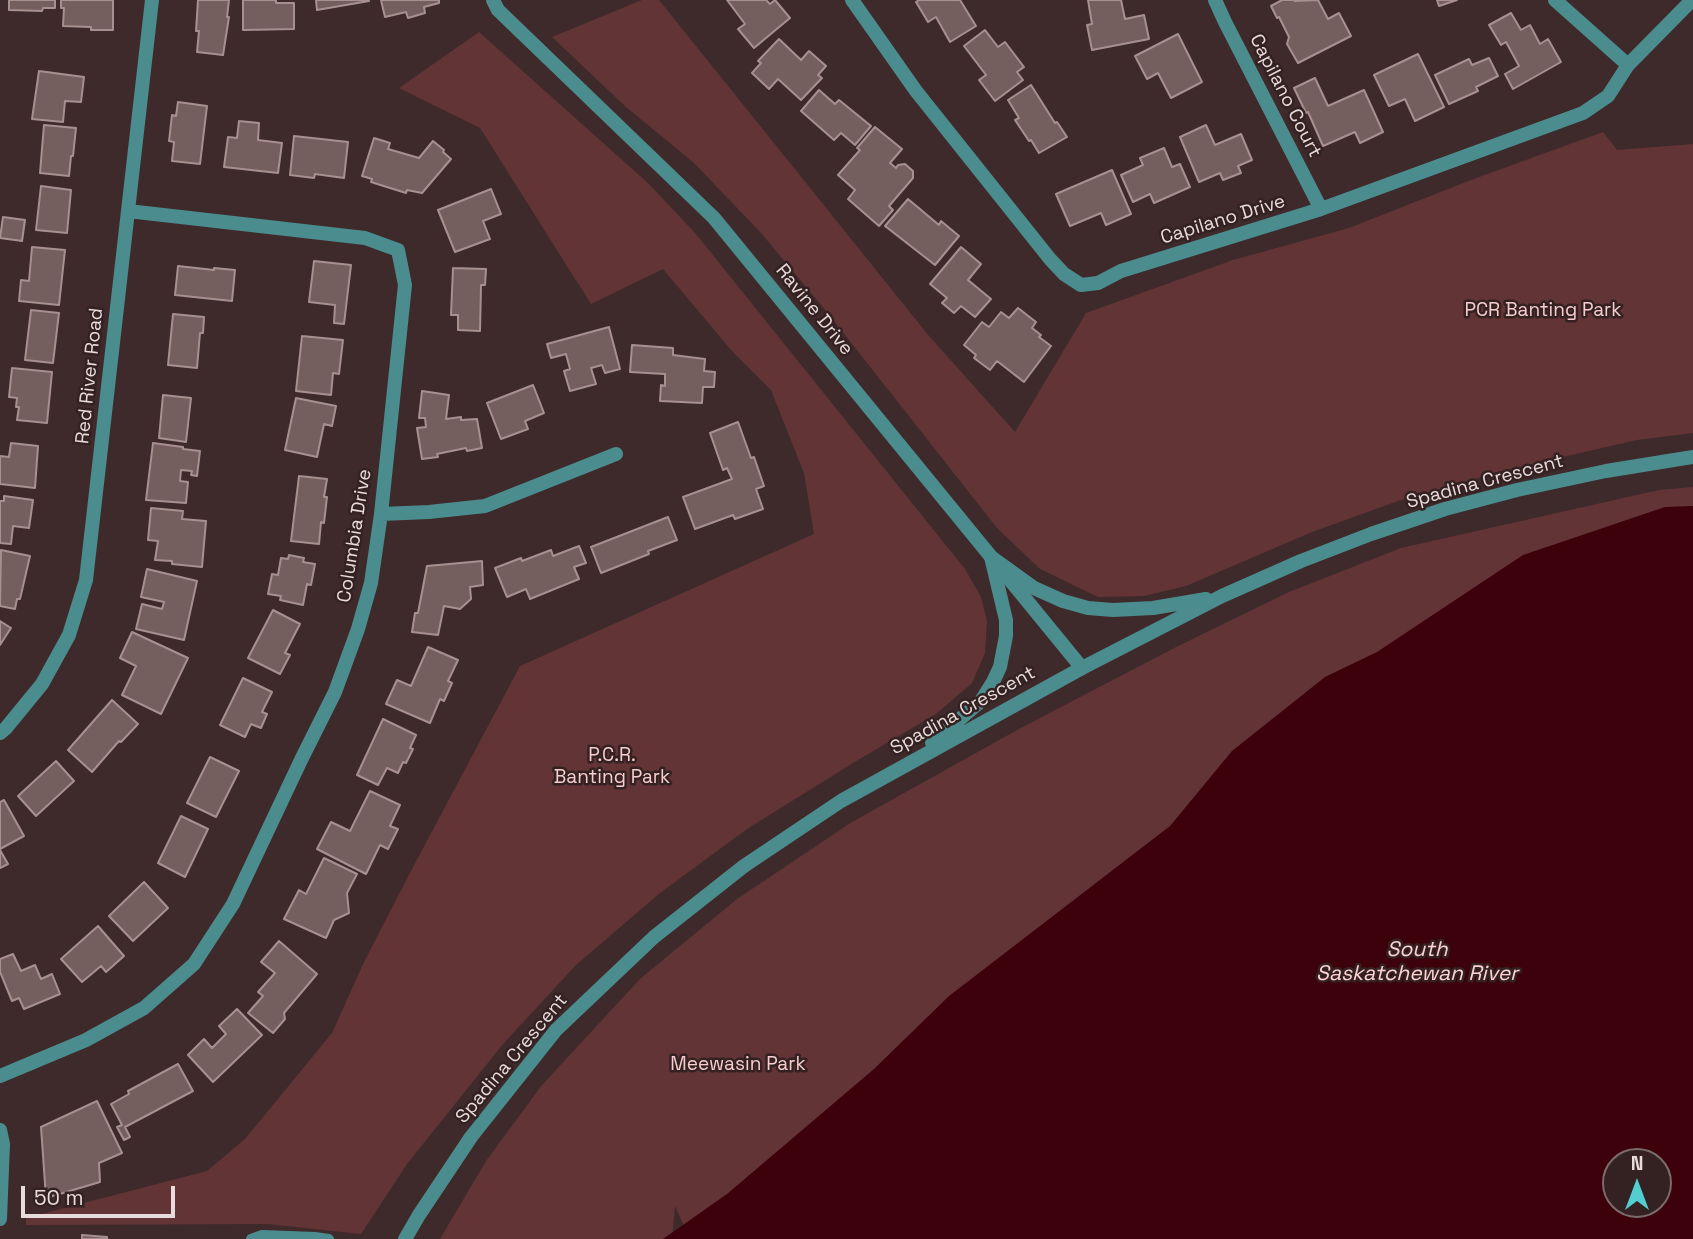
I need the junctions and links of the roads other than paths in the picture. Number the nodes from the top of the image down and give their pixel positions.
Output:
1 (152, 0) edge
2 (492, 0) edge
3 (852, 0) edge
4 (1215, 0) edge
5 (1555, 0) edge
6 (1690, 5) edge
7 (1628, 65) junction
8 (1321, 209) junction
9 (128, 211) junction
10 (616, 453) dead end
11 (1693, 457) edge
12 (381, 514) junction
13 (991, 557) junction
14 (1222, 596) junction
15 (1082, 668) junction
16 (0, 733) edge
17 (913, 760) junction
18 (0, 1076) edge
19 (0, 1130) edge
20 (0, 1219) edge
21 (251, 1239) edge
22 (329, 1239) edge
23 (405, 1239) edge

1 - 9 street, Red River Road
2 - 13 street, Ravine Drive
3 - 8 street, Capilano Drive
4 - 8 street, Capilano Court
5 - 7 street
6 - 7 street, Capilano Drive
7 - 8 street, Capilano Drive
9 - 12 street, Columbia Drive
9 - 16 street, Red River Road
10 - 12 street
11 - 14 street, Spadina Crescent
12 - 18 street, Columbia Drive
13 - 14 street
13 - 15 street, Ravine Drive
13 - 17 street
14 - 15 street, Spadina Crescent
15 - 17 street, Spadina Crescent
17 - 23 street, Spadina Crescent
19 - 20 street
21 - 22 lane

